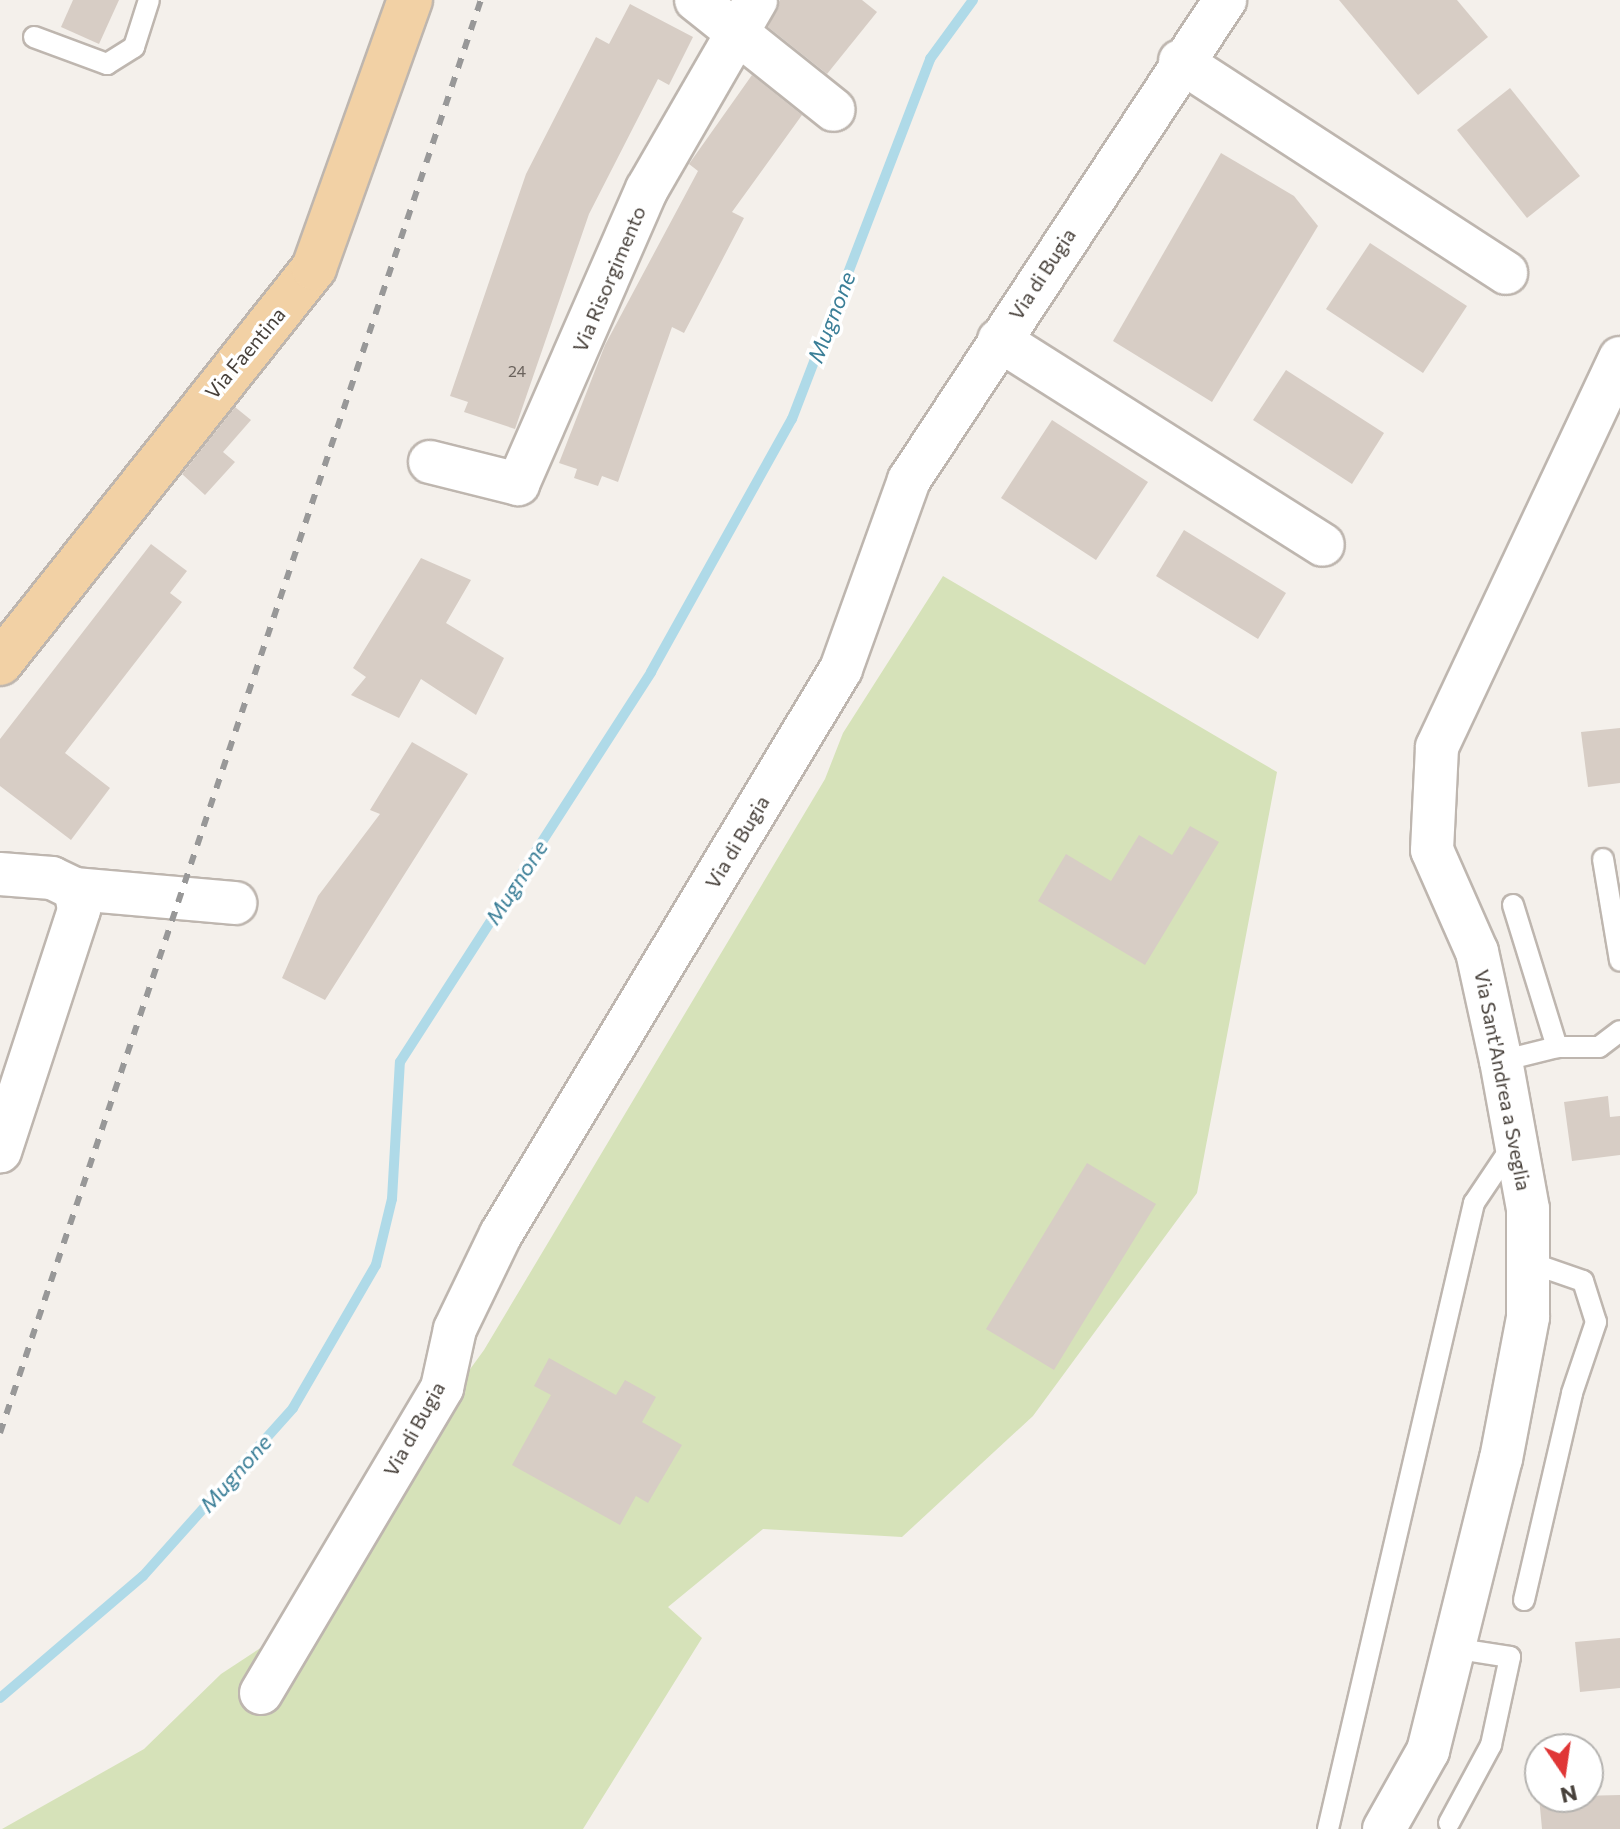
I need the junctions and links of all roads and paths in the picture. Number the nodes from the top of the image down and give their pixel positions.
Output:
1 (149, 0) edge
2 (410, 0) edge
3 (696, 0) edge
4 (1225, 0) edge
5 (745, 15) edge
6 (34, 37) dead end
7 (1180, 61) junction
8 (834, 110) dead end
9 (1506, 273) dead end
10 (999, 340) junction
11 (1620, 358) edge
12 (430, 462) dead end
13 (1323, 545) dead end
14 (0, 663) edge
15 (1603, 859) dead end
16 (0, 874) edge
17 (75, 889) junction
18 (235, 903) dead end
19 (1513, 905) dead end
20 (1620, 961) edge
21 (1620, 1031) edge
22 (1557, 1047) junction
23 (1501, 1061) junction
24 (1515, 1141) junction
25 (0, 1151) edge
26 (1528, 1262) junction
27 (1524, 1600) dead end
28 (1452, 1648) junction
29 (261, 1693) dead end
30 (1449, 1823) dead end
31 (1386, 1828) edge
32 (1328, 1829) edge

1 - 6 lane
2 - 14 main road, Via Faentina
3 - 5 street
4 - 7 street, Via di Bugia
5 - 8 street
5 - 12 street, Via Risorgimento
7 - 9 street
7 - 10 street, Via di Bugia
10 - 13 street
10 - 29 street, Via di Bugia
11 - 23 street, Via Sant'Andrea a Sveglia
15 - 20 lane
16 - 17 street
17 - 18 street
17 - 25 street
19 - 22 lane
21 - 22 lane
22 - 23 lane
23 - 24 street, Via Sant'Andrea a Sveglia
24 - 26 street, Via Sant'Andrea a Sveglia
24 - 32 lane
26 - 27 lane
26 - 28 street, Via Sant'Andrea a Sveglia
28 - 30 lane
28 - 31 street, Via Sant'Andrea a Sveglia

